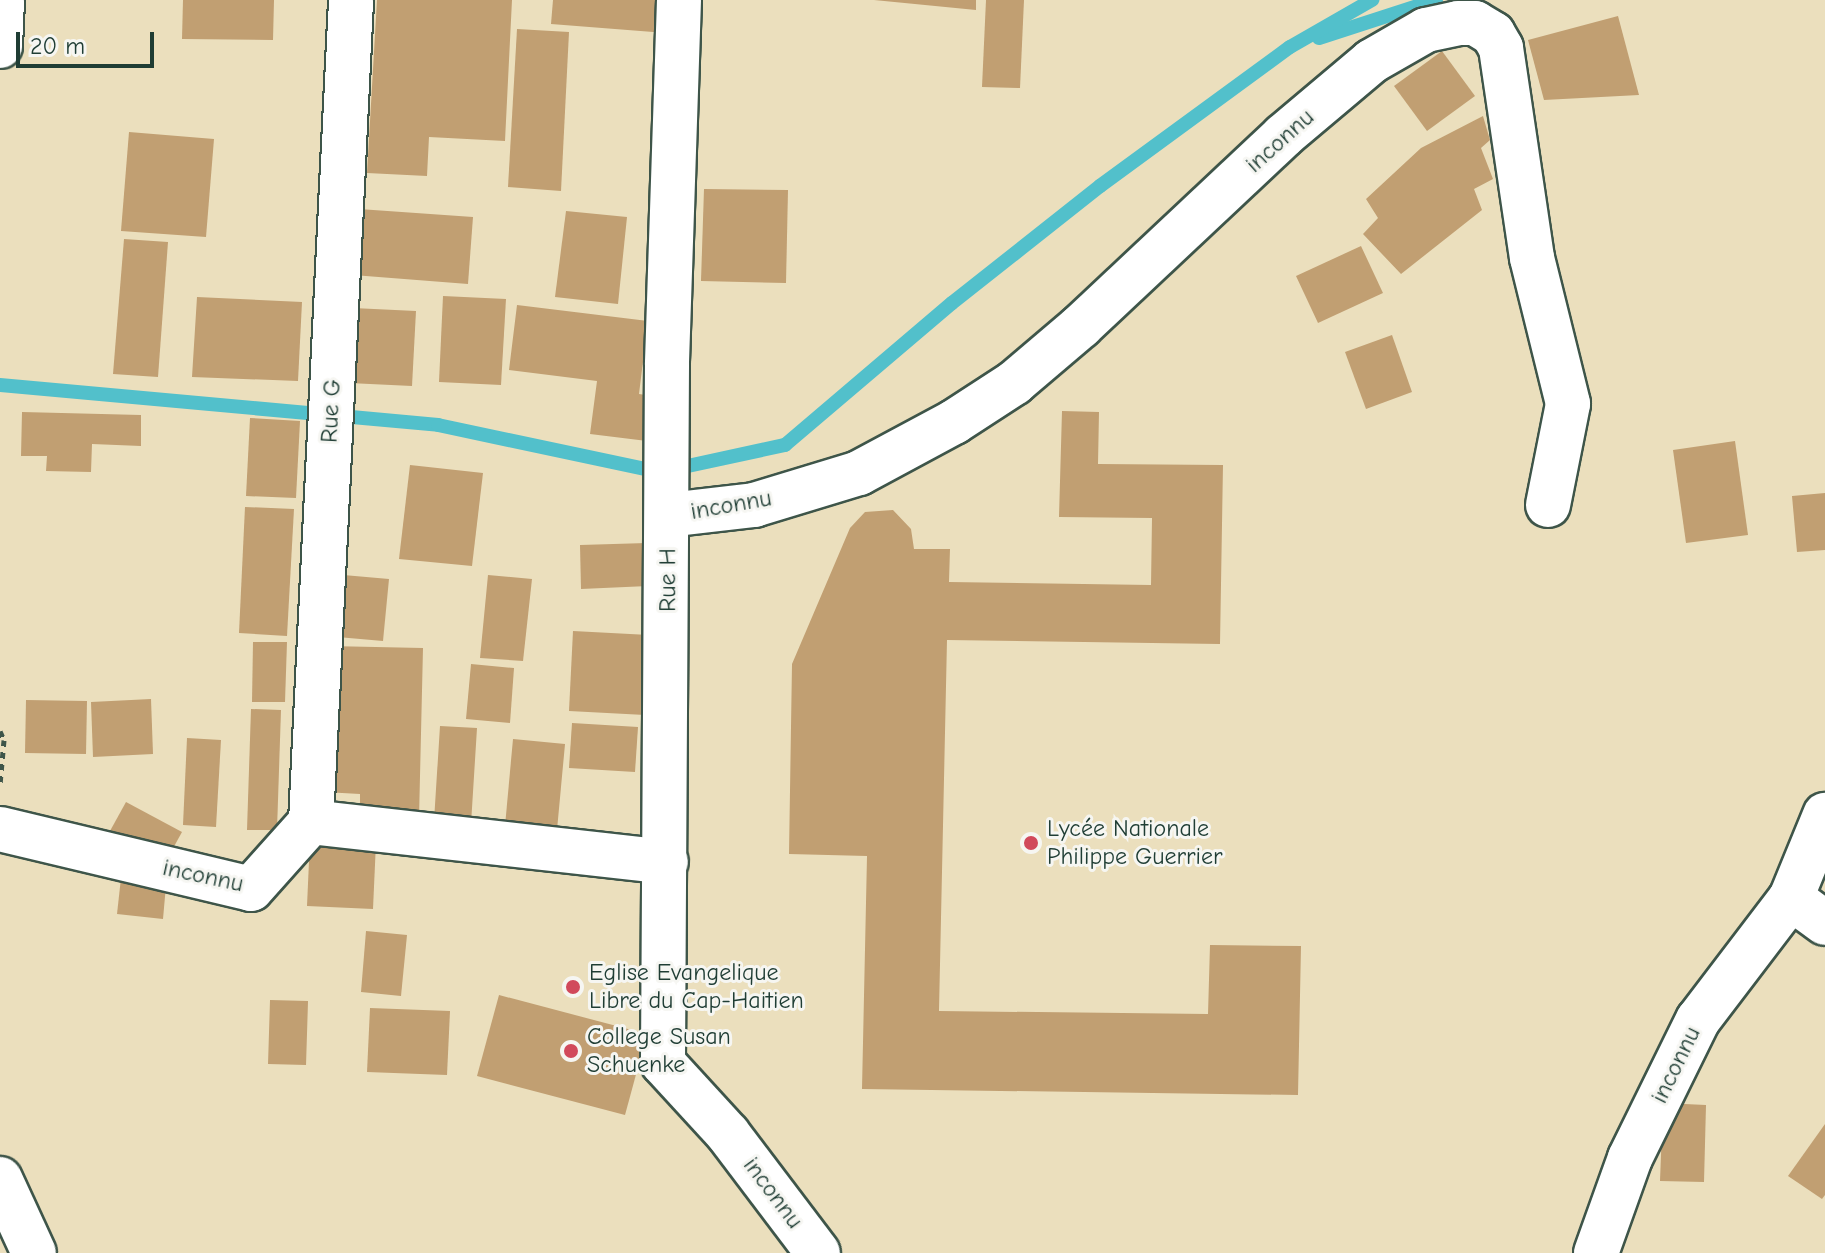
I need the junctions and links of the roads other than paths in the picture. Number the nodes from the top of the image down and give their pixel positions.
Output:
1 (2, 0) edge
2 (351, 0) edge
3 (679, 0) edge
4 (0, 46) edge
5 (1548, 505) dead end
6 (668, 515) junction
7 (1825, 815) edge
8 (311, 822) junction
9 (0, 829) edge
10 (666, 862) junction
11 (1791, 898) junction
12 (1825, 923) edge
13 (663, 1063) joint
14 (0, 1179) edge
15 (34, 1253) edge
16 (818, 1253) edge
17 (1596, 1253) edge

1 - 4 street
2 - 8 street, Rue G
3 - 6 street, Rue H
5 - 6 street, inconnu
6 - 10 street, Rue H
7 - 11 street, inconnu
8 - 9 street, inconnu
8 - 10 street
10 - 13 street, Rue H
11 - 12 street
11 - 17 street, inconnu
13 - 16 street, inconnu
14 - 15 street

